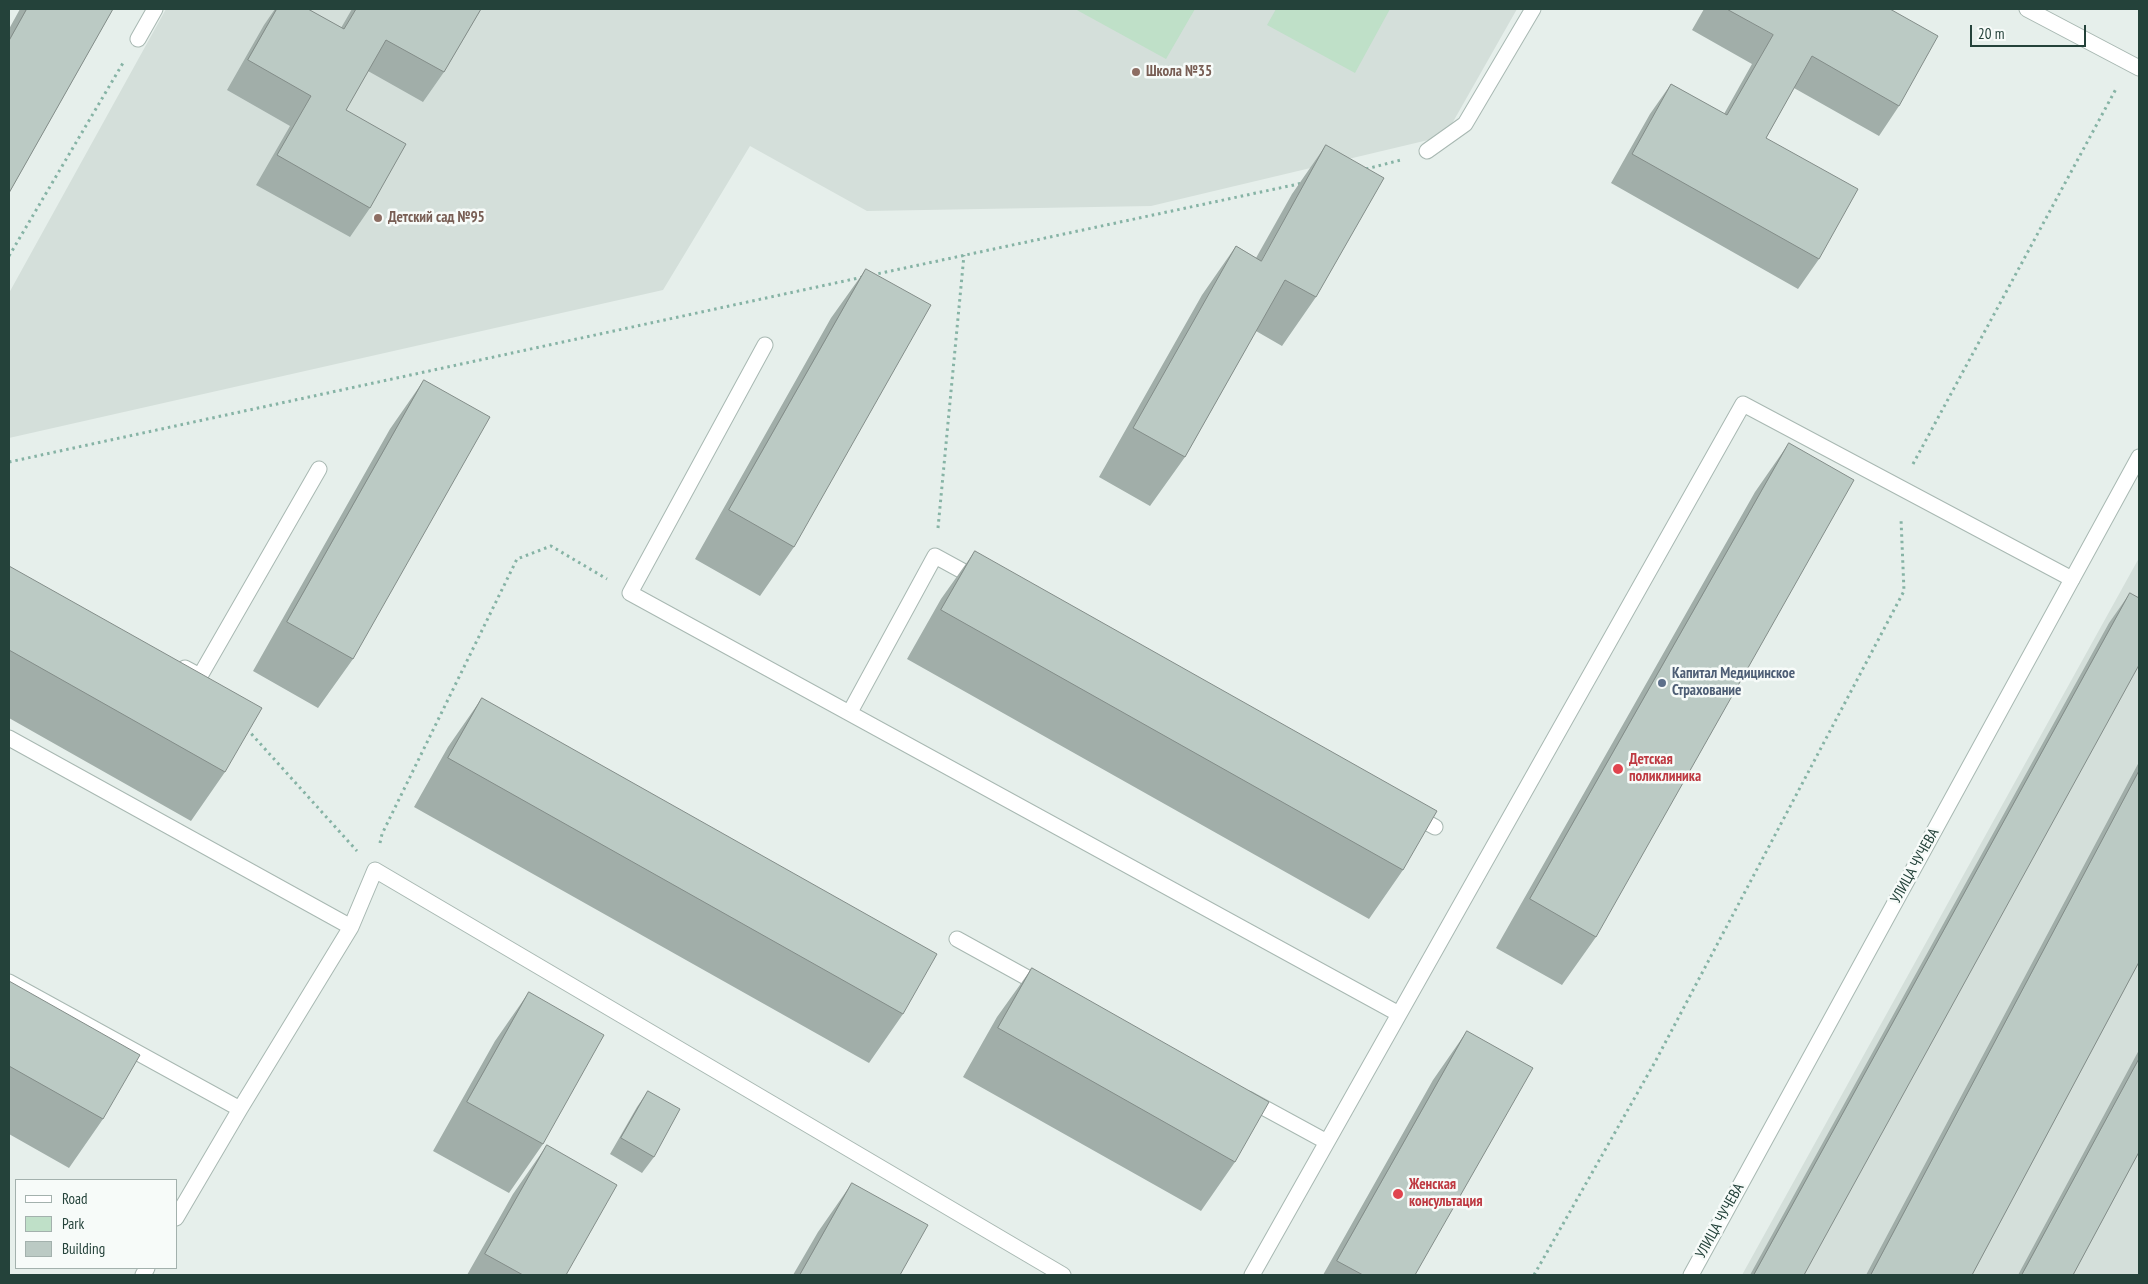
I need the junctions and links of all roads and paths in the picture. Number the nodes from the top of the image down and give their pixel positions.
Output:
1 (155, 9) edge
2 (1533, 9) edge
3 (2028, 9) edge
4 (138, 39) joint
5 (2135, 65) edge
6 (1428, 150) joint
7 (1356, 171) edge
8 (1308, 182) edge
9 (964, 255) junction
10 (9, 256) edge
11 (765, 345) dead end
12 (2139, 457) edge
13 (9, 462) edge
14 (319, 469) dead end
15 (1900, 488) junction
16 (935, 556) junction
17 (2072, 579) junction
18 (988, 585) edge
19 (630, 593) junction
20 (174, 662) edge
21 (850, 712) junction
22 (246, 727) edge
23 (9, 738) edge
24 (1400, 808) edge
25 (1435, 827) dead end
26 (375, 870) junction
27 (351, 928) junction
28 (957, 939) dead end
29 (9, 982) edge
30 (1060, 996) edge
31 (1399, 1014) junction
32 (1232, 1090) edge
33 (240, 1109) junction
34 (1327, 1142) junction
35 (178, 1215) edge
36 (1063, 1275) edge
37 (1252, 1275) edge
38 (1534, 1275) edge
39 (1690, 1275) edge

1 - 4 street
2 - 6 street
3 - 5 street
4 - 10 path
5 - 15 path
6 - 7 path
8 - 9 path
9 - 13 path
9 - 16 path
11 - 19 street
12 - 17 street, УЛИЦА ЧУЧЕВА
14 - 20 street
15 - 17 street
15 - 31 street
15 - 38 path
16 - 18 street
16 - 21 street
17 - 39 street, УЛИЦА ЧУЧЕВА
19 - 21 street
19 - 26 path
21 - 31 street
22 - 26 path
23 - 27 street
24 - 25 street
26 - 27 street
26 - 36 street
27 - 33 street
28 - 30 street
29 - 33 street
31 - 34 street
32 - 34 street
33 - 35 street
34 - 37 street

